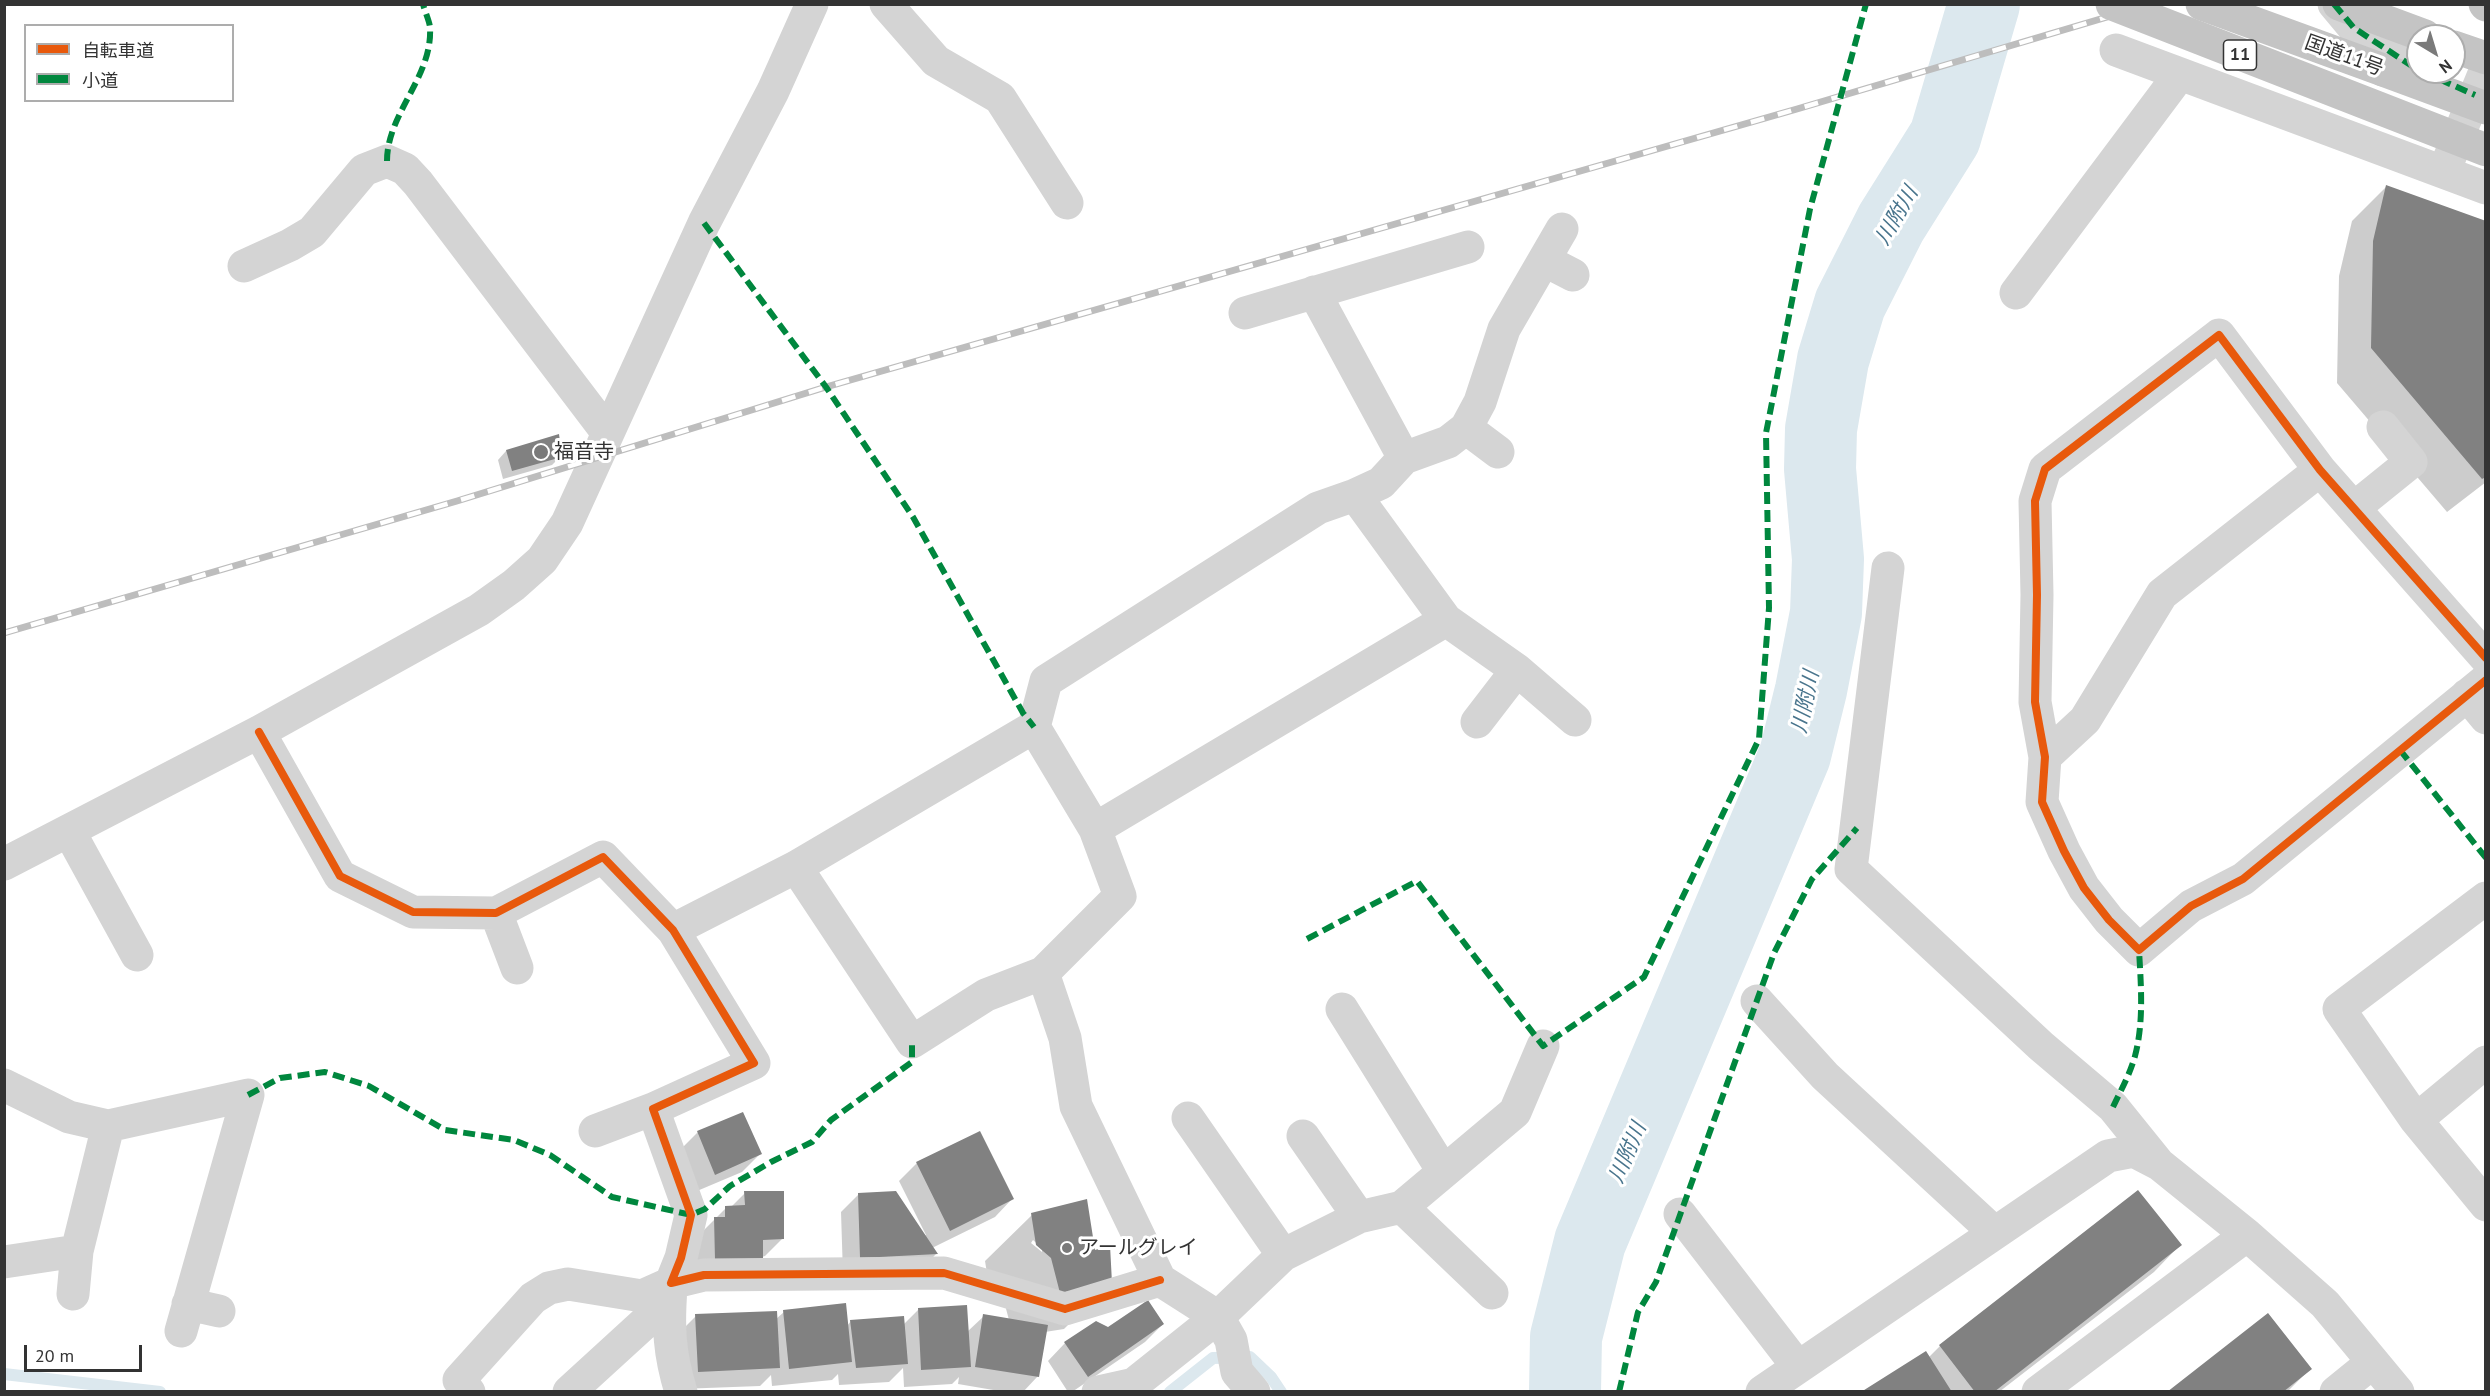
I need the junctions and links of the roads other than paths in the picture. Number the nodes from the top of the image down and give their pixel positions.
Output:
1 (812, 4) edge
2 (886, 4) edge
3 (2112, 4) edge
4 (2202, 4) edge
5 (2334, 4) edge
6 (2339, 4) edge
7 (2406, 29) edge
8 (2116, 50) dead end
9 (2466, 51) edge
10 (2486, 58) edge
11 (2406, 62) edge
12 (2180, 74) junction
13 (2460, 84) edge
14 (2482, 91) edge
15 (2486, 150) edge
16 (2443, 173) junction
17 (2486, 188) edge
18 (1067, 203) dead end
19 (1562, 229) dead end
20 (1468, 247) dead end
21 (1544, 260) junction
22 (244, 266) dead end
23 (1573, 275) dead end
24 (1314, 292) junction
25 (2016, 293) dead end
26 (1245, 313) dead end
27 (2383, 427) dead end
28 (1466, 428) junction
29 (607, 432) junction
30 (1498, 452) dead end
31 (1404, 458) junction
32 (2320, 470) junction
33 (1355, 495) junction
34 (2354, 508) junction
35 (1888, 568) dead end
36 (1446, 620) junction
37 (2486, 658) edge
38 (1517, 670) junction
39 (2479, 698) edge
40 (1575, 720) dead end
41 (1477, 722) dead end
42 (1034, 727) junction
43 (259, 732) junction
44 (2045, 757) junction
45 (1095, 829) junction
46 (69, 831) junction
47 (4, 864) edge
48 (796, 867) junction
49 (2486, 898) edge
50 (496, 913) junction
51 (673, 930) junction
52 (137, 956) dead end
53 (517, 968) dead end
54 (1043, 973) junction
55 (1757, 1001) dead end
56 (1342, 1009) dead end
57 (1543, 1046) dead end
58 (2486, 1062) edge
59 (4, 1085) edge
60 (653, 1109) junction
61 (1188, 1118) dead end
62 (2416, 1120) junction
63 (108, 1126) junction
64 (595, 1131) dead end
65 (1303, 1136) dead end
66 (2159, 1164) junction
67 (1443, 1171) junction
68 (2486, 1205) edge
69 (1402, 1207) junction
70 (1680, 1214) dead end
71 (1359, 1217) junction
72 (1995, 1233) junction
73 (2247, 1235) junction
74 (77, 1251) junction
75 (1283, 1255) junction
76 (4, 1262) edge
77 (1160, 1280) junction
78 (671, 1283) junction
79 (1492, 1293) dead end
80 (73, 1294) dead end
81 (196, 1315) dead end
82 (1224, 1329) junction
83 (2373, 1362) junction
84 (1798, 1367) junction
85 (1245, 1382) edge
86 (469, 1392) edge
87 (569, 1392) edge
88 (681, 1392) edge
89 (1098, 1392) edge
90 (1762, 1392) edge
91 (2038, 1392) edge
92 (2336, 1392) edge
93 (2398, 1392) edge

1 - 29 street
2 - 18 street
3 - 15 highway, 11, bridge
4 - 14 highway, 国道11号 / 11, bridge
5 - 11 street
6 - 7 highway
8 - 12 street
9 - 10 highway
12 - 16 street
12 - 25 street
13 - 14 street
14 - 16 street
16 - 17 street
19 - 21 street
20 - 24 street
21 - 23 street
21 - 28 street
22 - 29 street
24 - 26 street
24 - 31 street
27 - 34 street
28 - 30 street
28 - 31 street
29 - 43 street
31 - 33 street
32 - 34 street
32 - 44 street
32 - 44 street
33 - 36 street
33 - 42 street
34 - 37 street
35 - 66 street
36 - 38 street
36 - 45 street
38 - 40 street
38 - 41 street
39 - 44 street
42 - 45 street
42 - 48 street
43 - 46 street
43 - 50 street
45 - 54 street
46 - 47 street
46 - 52 street
48 - 51 street
48 - 54 street
49 - 62 street
50 - 51 street
50 - 53 street
51 - 60 street
54 - 77 street
55 - 72 street
56 - 67 street
57 - 67 street
58 - 62 street
59 - 63 street
60 - 64 street
60 - 78 street
61 - 75 street
62 - 68 street
63 - 74 street
63 - 81 street
65 - 71 street
66 - 72 street
66 - 73 street
67 - 69 street
69 - 71 street
69 - 79 street
70 - 84 street
71 - 75 street
72 - 84 street
73 - 83 street
73 - 91 street
74 - 76 street
74 - 80 street
75 - 82 street
77 - 78 street
77 - 82 street
78 - 86 street
78 - 87 street
78 - 88 street
82 - 85 street
82 - 89 street
83 - 92 street
83 - 93 street
84 - 90 street

